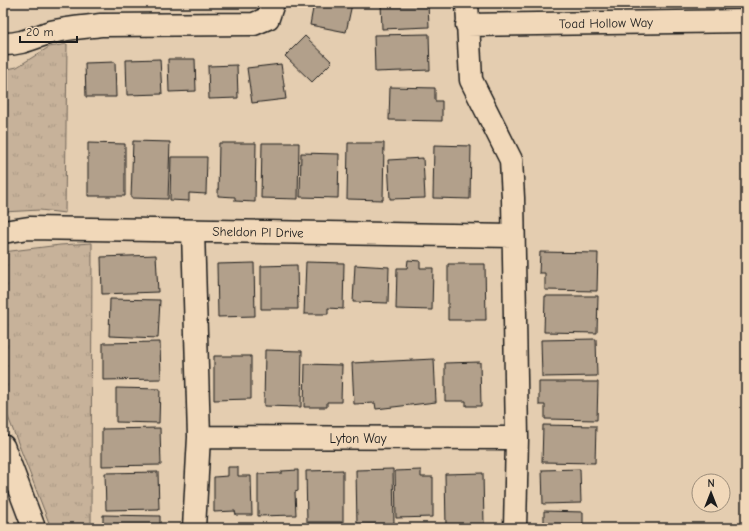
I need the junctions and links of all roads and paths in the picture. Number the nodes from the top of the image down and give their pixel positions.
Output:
1 (273, 3) edge
2 (467, 3) edge
3 (746, 22) edge
4 (466, 25) junction
5 (3, 44) edge
6 (193, 231) junction
7 (3, 232) edge
8 (513, 236) junction
9 (199, 437) junction
10 (517, 438) junction
11 (3, 446) edge
12 (34, 528) edge
13 (194, 528) edge
14 (515, 528) edge

1 - 5 street
2 - 4 street
3 - 4 street, Toad Hollow Way
4 - 8 street
6 - 7 street, Sheldon Pl Drive
6 - 8 street, Sheldon Pl Drive
6 - 9 street
8 - 10 street
9 - 10 street, Lyton Way
9 - 13 street
10 - 14 street
11 - 12 street

